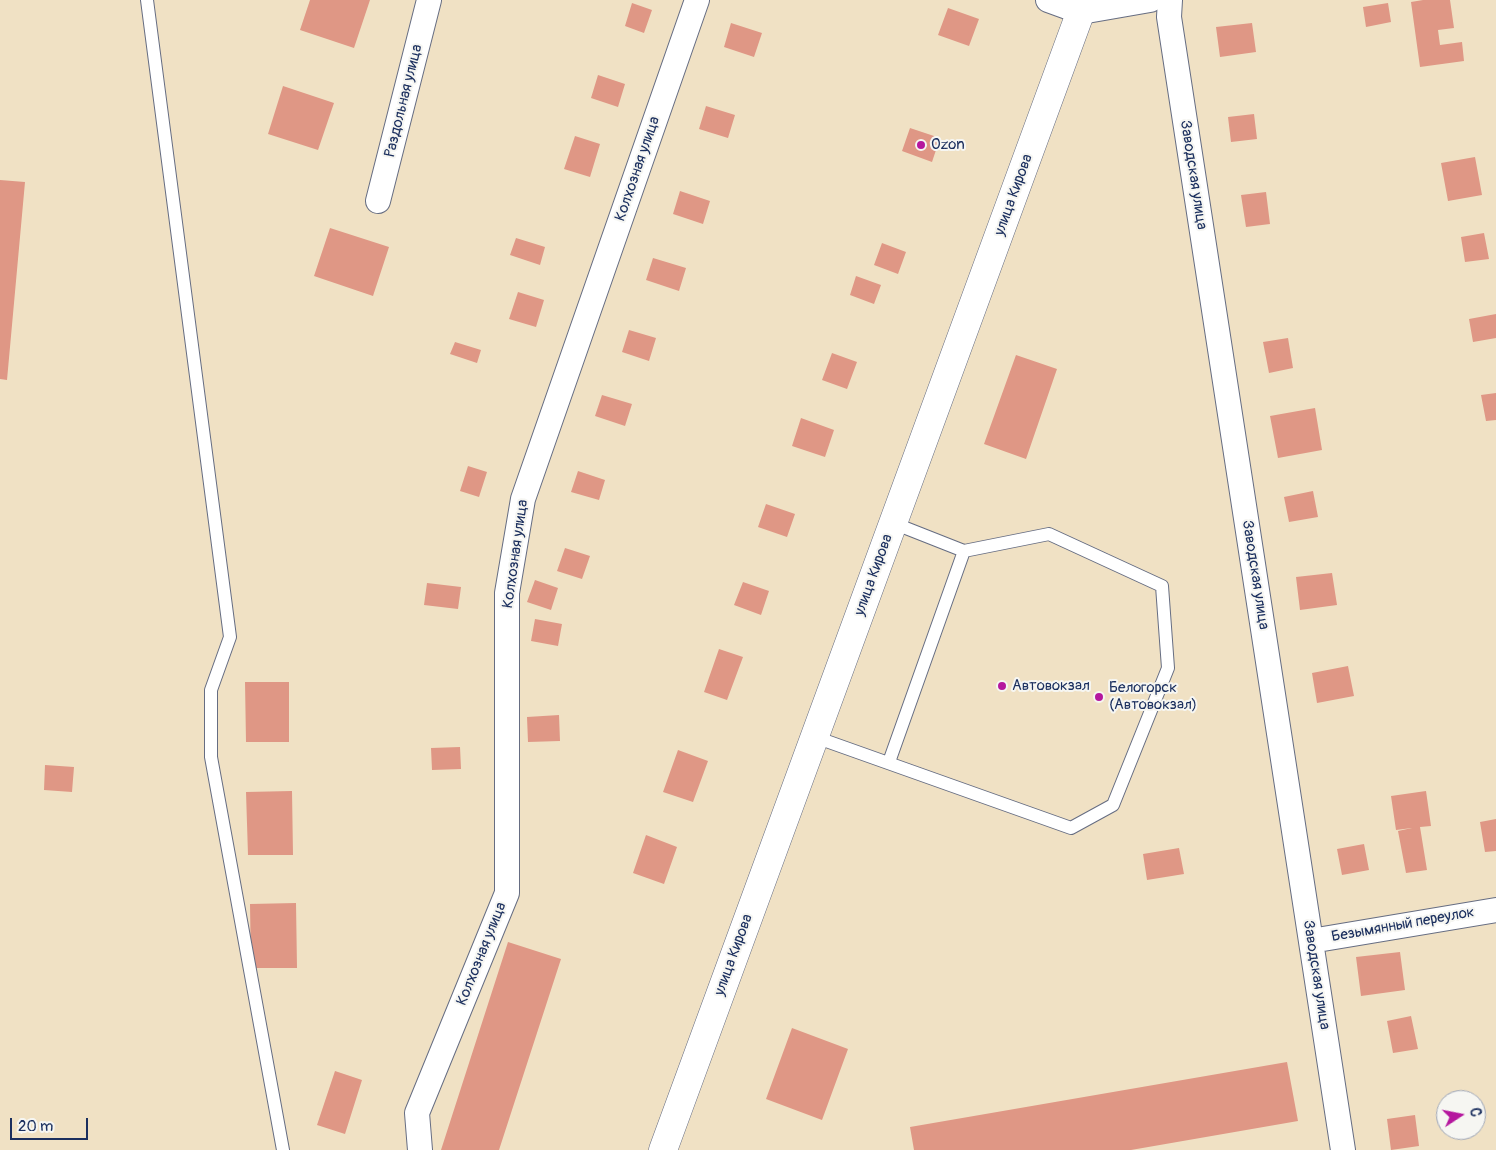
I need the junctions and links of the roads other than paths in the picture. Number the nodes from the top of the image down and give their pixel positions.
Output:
1 (147, 0) edge
2 (428, 0) edge
3 (697, 0) edge
4 (1048, 0) edge
5 (1150, 0) edge
6 (1170, 0) edge
7 (1083, 6) edge
8 (378, 202) dead end
9 (893, 523) junction
10 (964, 551) junction
11 (815, 737) junction
12 (889, 762) junction
13 (1496, 910) edge
14 (1311, 941) junction
15 (284, 1150) edge
16 (420, 1150) edge
17 (663, 1150) edge
18 (1343, 1150) edge

1 - 15 lane
2 - 8 street, Раздольная улица
3 - 16 street, Колхозная улица
4 - 7 street
5 - 7 street
6 - 14 street, Заводская улица
7 - 9 main road, улица Кирова
9 - 10 lane
9 - 11 main road, улица Кирова
10 - 12 lane
10 - 12 lane
11 - 12 lane
11 - 17 main road, улица Кирова
13 - 14 street, Безымянный переулок
14 - 18 street, Заводская улица

